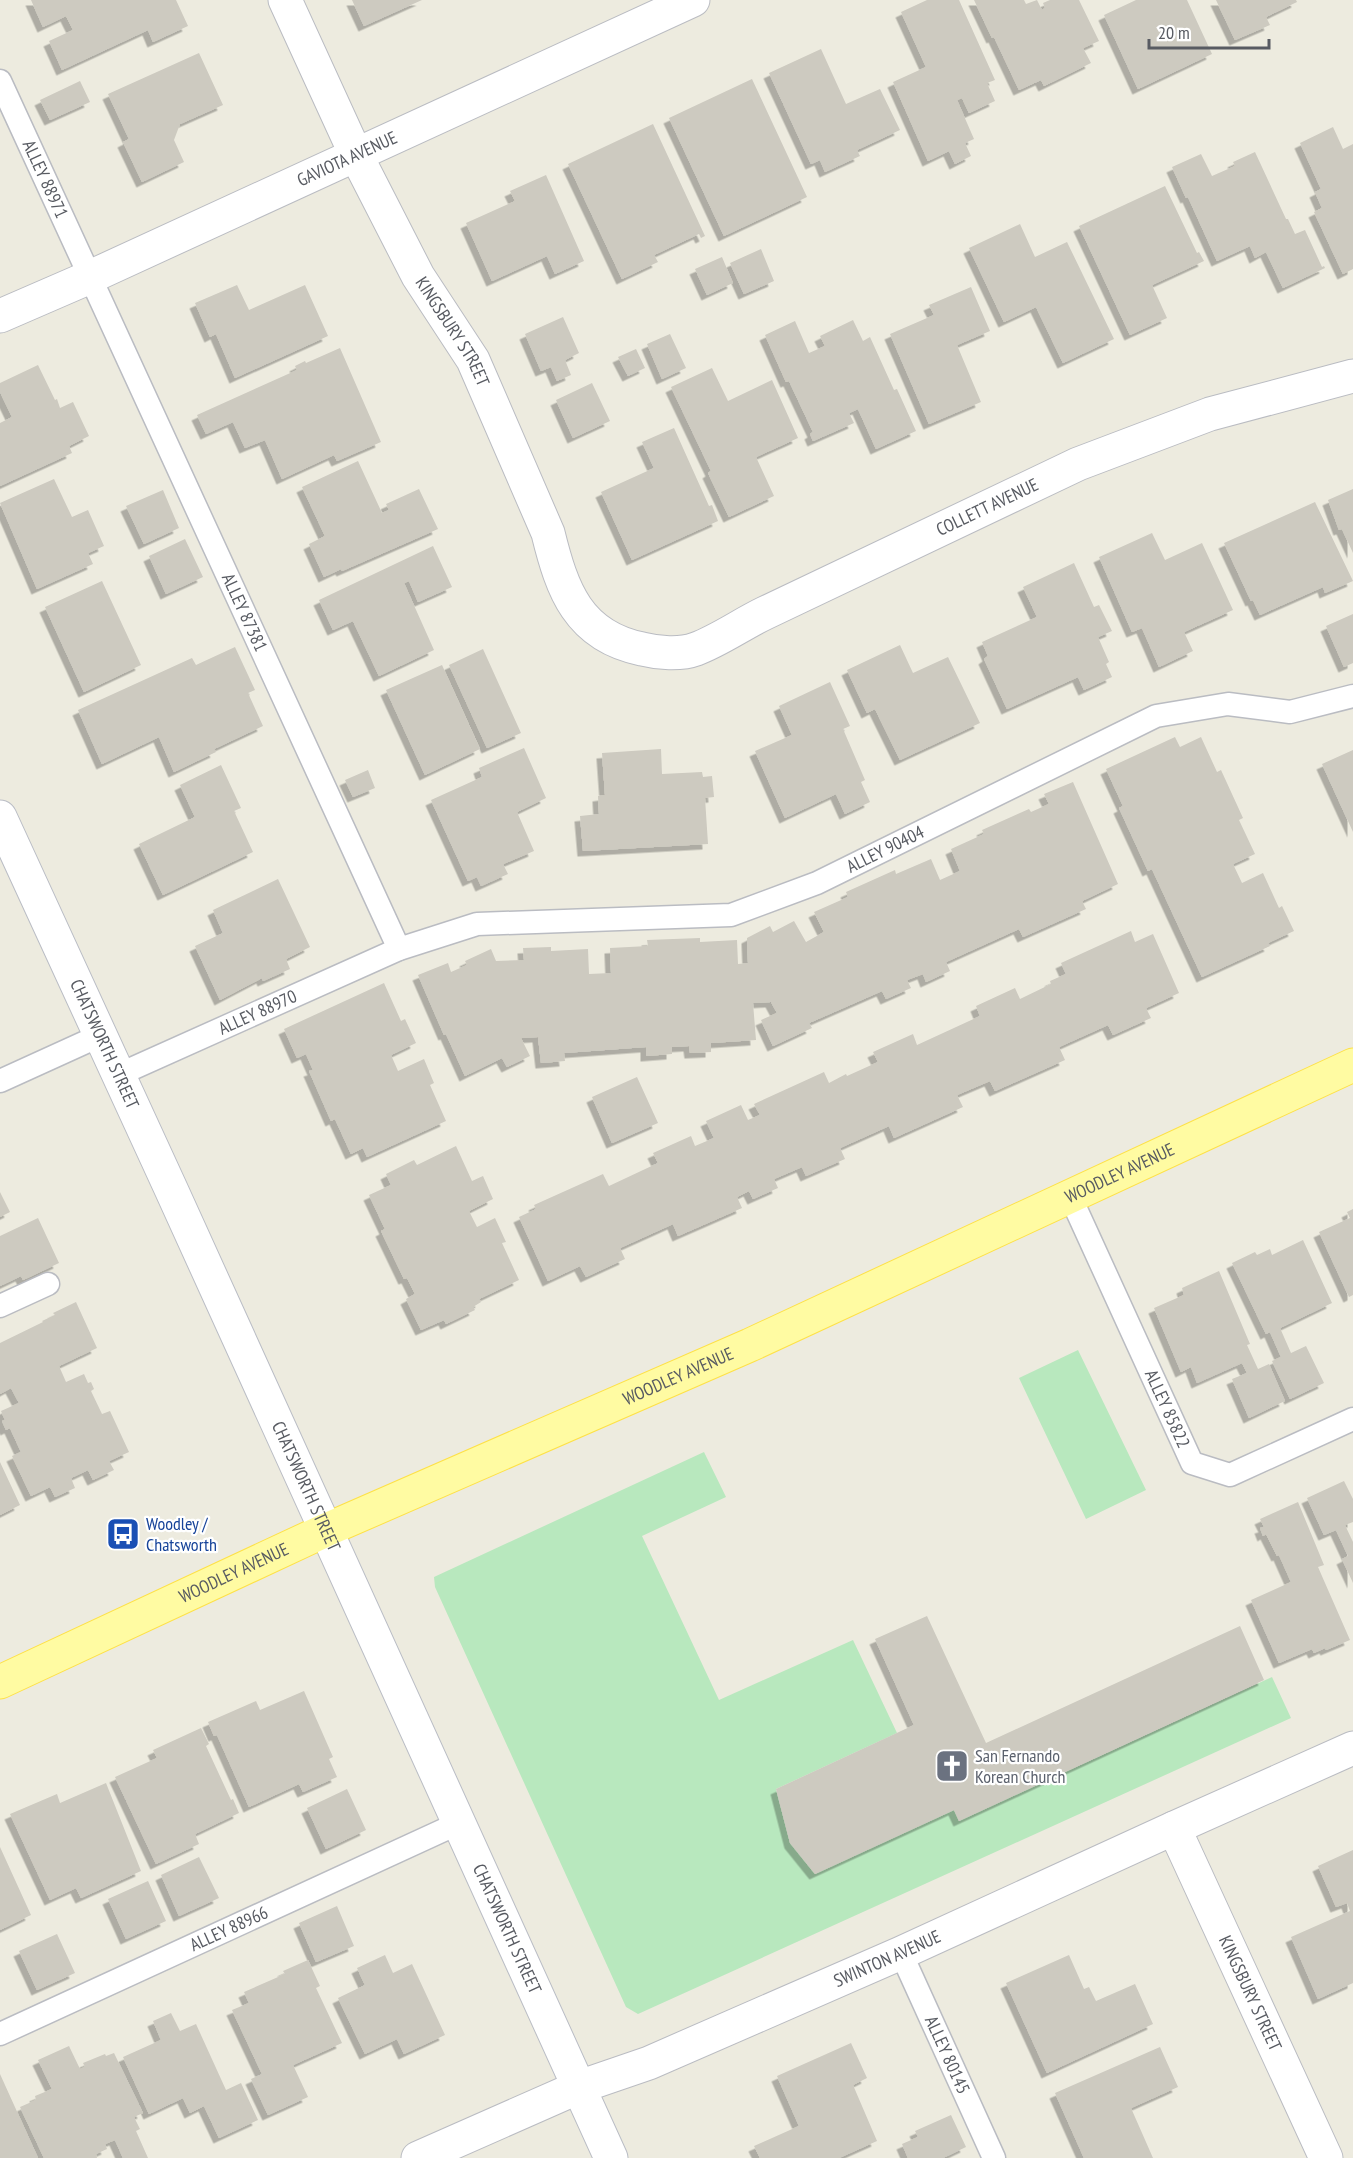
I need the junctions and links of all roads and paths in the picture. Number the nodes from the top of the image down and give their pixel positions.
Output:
1 (285, 0) edge
2 (693, 0) edge
3 (0, 81) edge
4 (356, 155) junction
5 (90, 277) junction
6 (0, 316) edge
7 (1353, 376) edge
8 (632, 647) joint
9 (1353, 696) edge
10 (0, 818) edge
11 (399, 949) junction
12 (99, 1036) junction
13 (1353, 1065) edge
14 (118, 1075) junction
15 (0, 1080) edge
16 (1070, 1196) junction
17 (48, 1284) dead end
18 (0, 1306) edge
19 (1353, 1419) edge
20 (326, 1530) junction
21 (0, 1682) edge
22 (1353, 1748) edge
23 (459, 1823) junction
24 (1174, 1828) junction
25 (901, 1953) junction
26 (0, 2034) edge
27 (579, 2087) junction
28 (418, 2158) edge
29 (611, 2158) edge
30 (994, 2158) edge
31 (1326, 2158) edge

1 - 4 street, KINGSBURY STREET
2 - 4 street, GAVIOTA AVENUE
3 - 5 lane, ALLEY 88971
4 - 5 street, GAVIOTA AVENUE
4 - 8 street, KINGSBURY STREET
5 - 6 street, GAVIOTA AVENUE
5 - 11 lane, ALLEY 87381
7 - 8 street, COLLETT AVENUE
9 - 11 lane, ALLEY 90404
10 - 12 street, CHATSWORTH STREET
11 - 14 lane, ALLEY 88970
12 - 14 street, CHATSWORTH STREET
12 - 15 lane
13 - 16 main road, WOODLEY AVENUE
14 - 20 street, CHATSWORTH STREET
16 - 19 lane, ALLEY 85822
16 - 20 main road, WOODLEY AVENUE
17 - 18 lane
20 - 21 main road, WOODLEY AVENUE
20 - 23 street, CHATSWORTH STREET
22 - 24 street, SWINTON AVENUE
23 - 26 lane, ALLEY 88966
23 - 27 street, CHATSWORTH STREET
24 - 25 street, SWINTON AVENUE
24 - 31 street, KINGSBURY STREET
25 - 27 street, SWINTON AVENUE
25 - 30 lane, ALLEY 80145
27 - 28 street, SWINTON AVENUE
27 - 29 street, CHATSWORTH STREET

